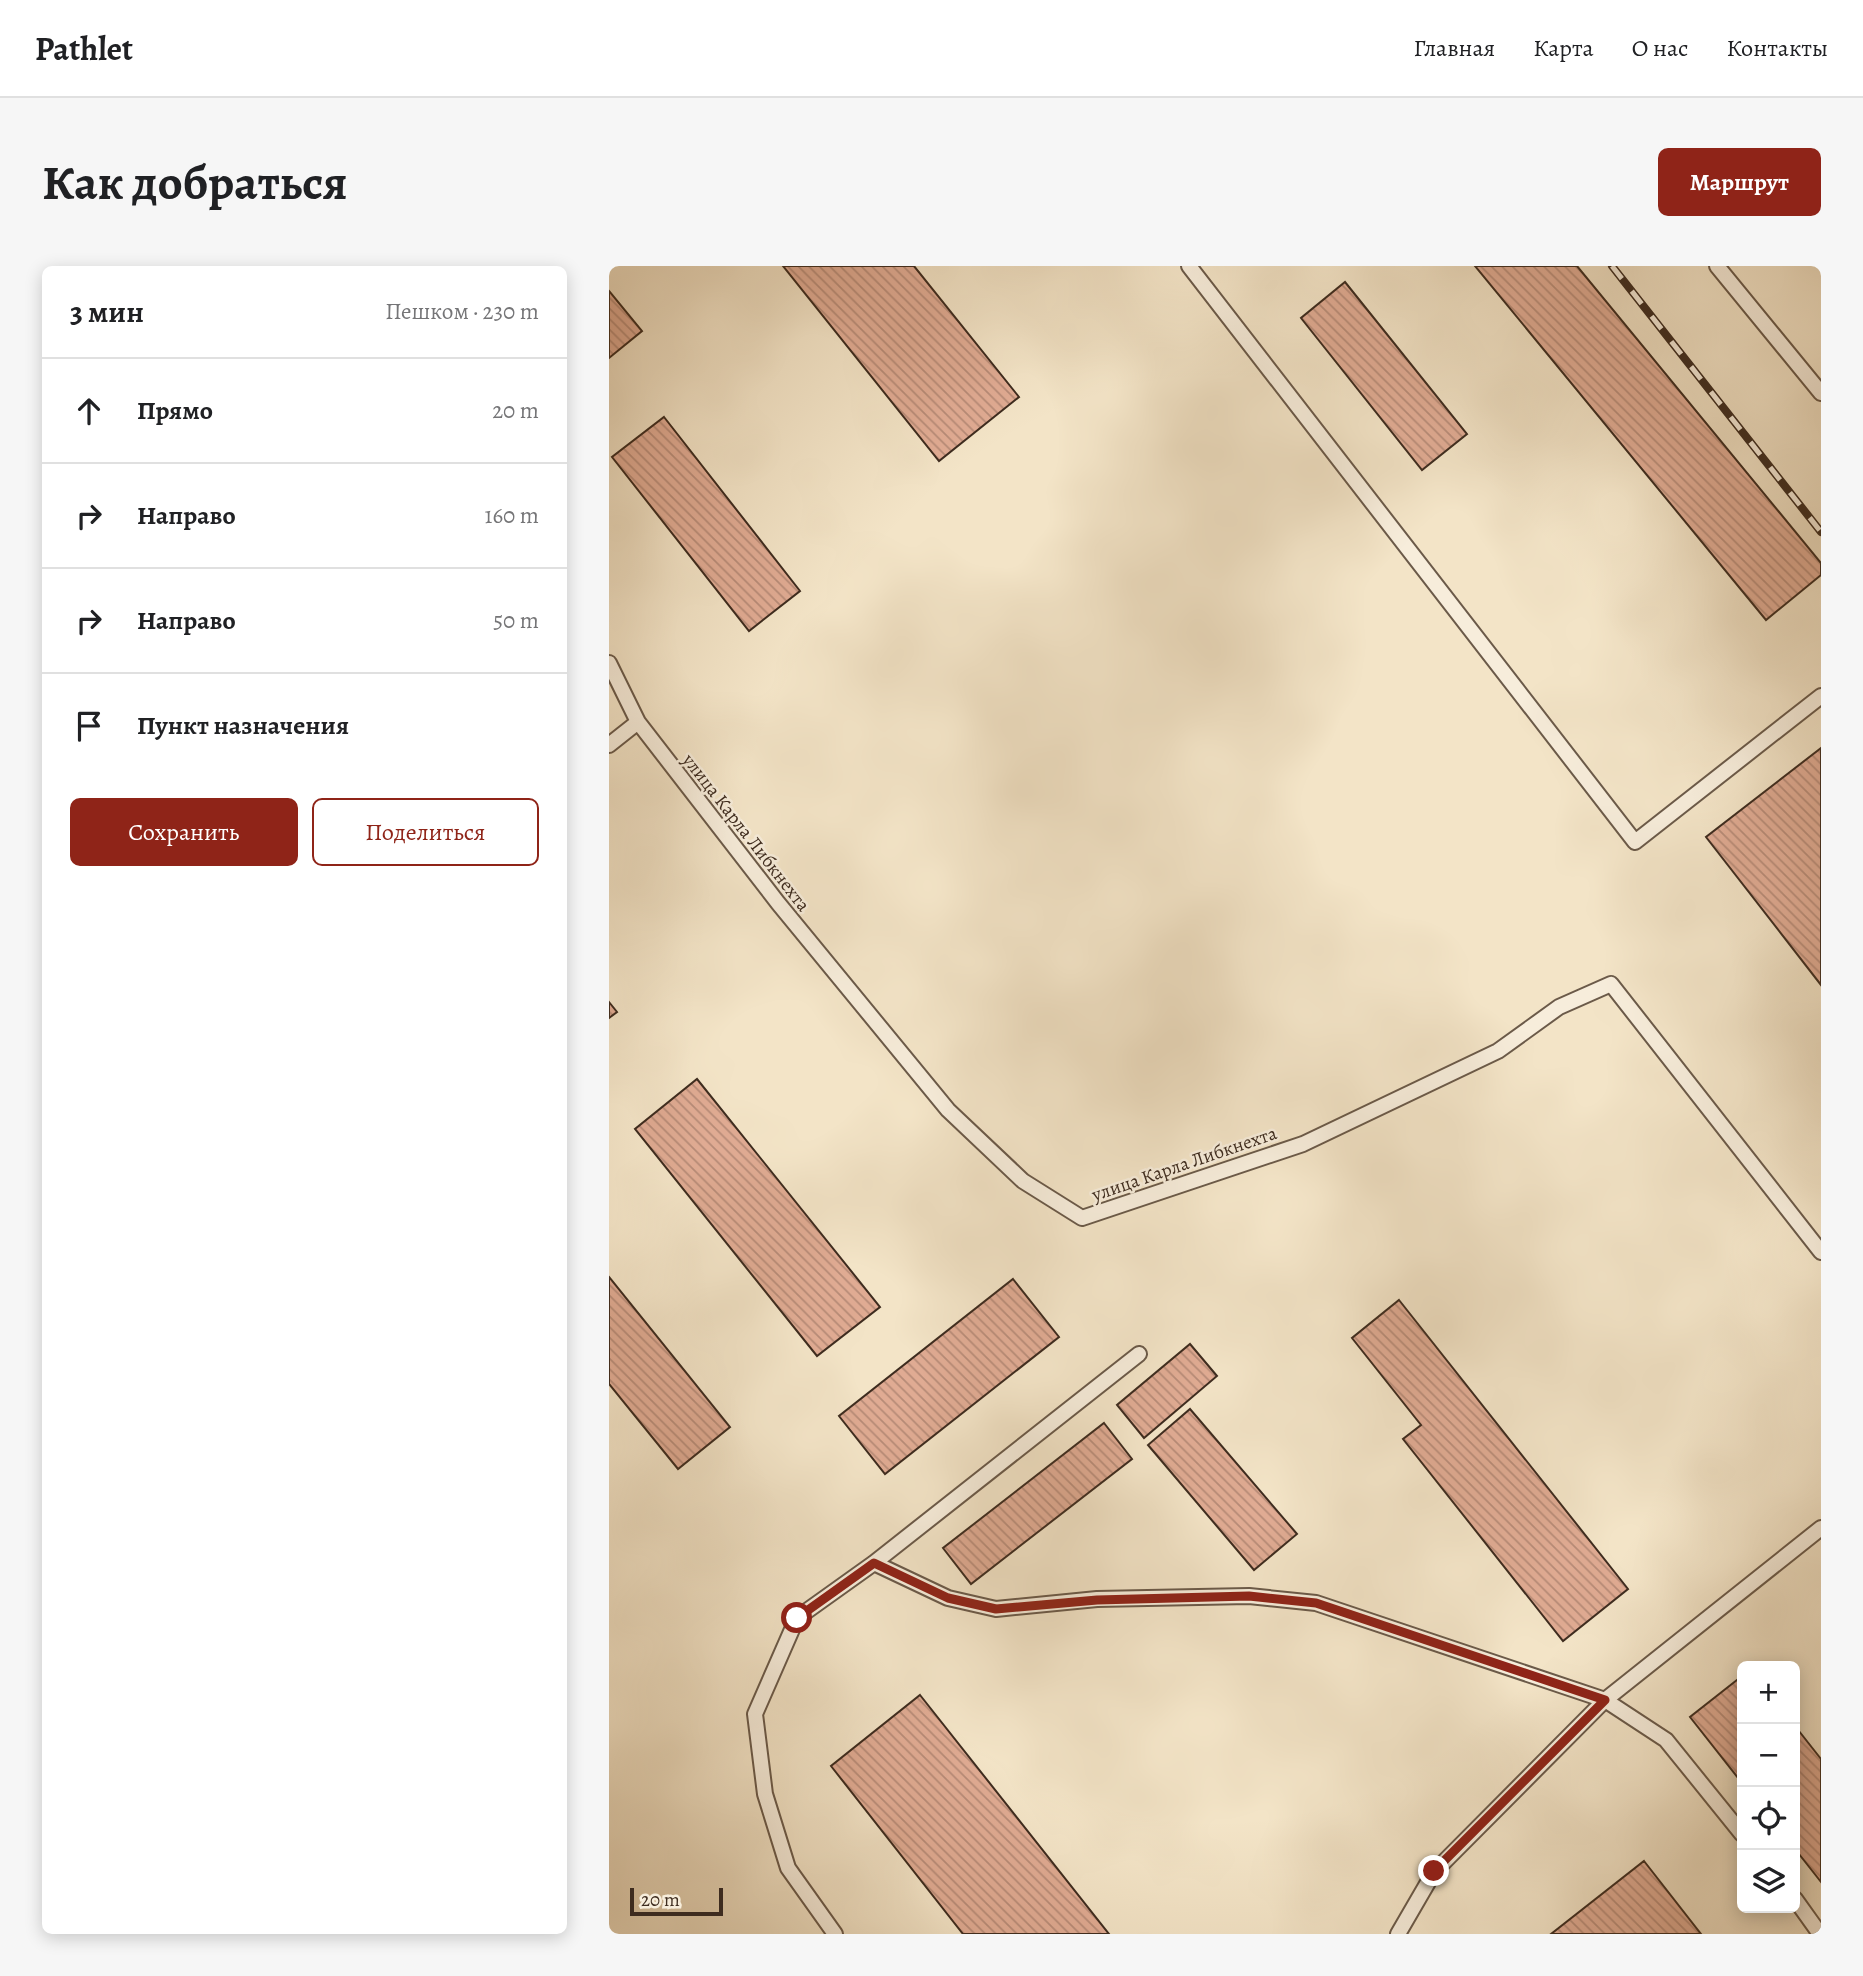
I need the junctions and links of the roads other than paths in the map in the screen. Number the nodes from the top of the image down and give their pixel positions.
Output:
1 (1189, 266) edge
2 (1717, 266) edge
3 (1821, 393) edge
4 (609, 663) edge
5 (1821, 696) edge
6 (638, 722) junction
7 (609, 745) edge
8 (1821, 1252) edge
9 (1139, 1354) dead end
10 (1821, 1528) edge
11 (874, 1563) junction
12 (1605, 1700) junction
13 (1737, 1828) edge
14 (1800, 1906) edge
15 (835, 1934) edge
16 (1398, 1934) edge
17 (1820, 1934) edge

1 - 5 lane
2 - 3 lane
4 - 6 lane, улица Карла Либкнехта
6 - 7 lane
6 - 8 lane, улица Карла Либкнехта
9 - 11 lane
10 - 12 lane
11 - 12 lane
11 - 15 lane
12 - 13 lane
12 - 16 lane
14 - 17 lane

